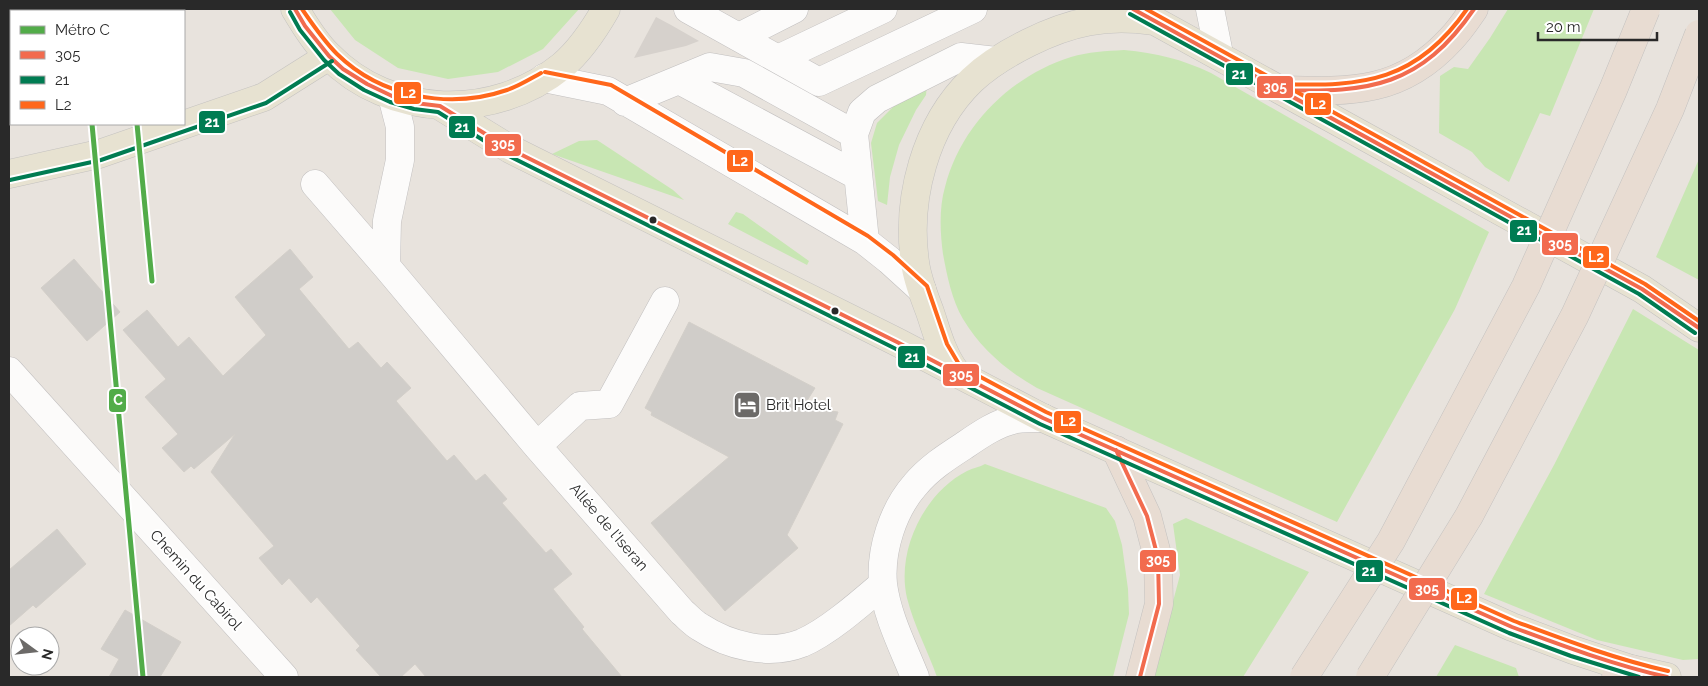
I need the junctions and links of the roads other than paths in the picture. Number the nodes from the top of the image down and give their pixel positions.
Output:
1 (296, 9) edge
2 (606, 9) edge
3 (794, 9) edge
4 (883, 9) edge
5 (973, 9) edge
6 (1133, 9) edge
7 (1210, 9) edge
8 (1474, 9) edge
9 (1646, 9) edge
10 (697, 10) edge
11 (1159, 22) junction
12 (1699, 34) edge
13 (740, 37) junction
14 (1219, 54) junction
15 (329, 56) junction
16 (778, 59) junction
17 (996, 61) junction
18 (544, 78) junction
19 (679, 80) junction
20 (1282, 90) junction
21 (392, 96) junction
22 (625, 102) junction
23 (440, 106) junction
24 (184, 125) edge
25 (185, 125) edge
26 (854, 134) junction
27 (9, 174) edge
28 (858, 176) junction
29 (315, 184) dead end
30 (865, 240) junction
31 (386, 266) junction
32 (922, 290) junction
33 (665, 301) dead end
34 (1699, 328) edge
35 (9, 370) edge
36 (955, 371) junction
37 (1042, 418) junction
38 (537, 446) junction
39 (1116, 450) junction
40 (883, 584) junction
41 (1624, 673) edge
42 (284, 677) edge
43 (915, 677) edge
44 (1140, 677) edge
45 (1304, 677) edge
46 (1370, 677) edge
47 (1666, 677) edge

1 - 15 main road
2 - 18 main road
3 - 13 street
4 - 16 street
5 - 16 street
6 - 11 main road
7 - 14 street
8 - 20 highway
9 - 45 highway, bridge
10 - 13 street
11 - 14 main road
11 - 17 main road
12 - 46 highway, bridge
13 - 16 street
14 - 20 main road
15 - 21 main road
15 - 25 main road
17 - 26 street
17 - 32 main road
18 - 22 street
18 - 23 main road
19 - 22 street
19 - 26 street
19 - 28 street
20 - 34 main road
21 - 23 main road
21 - 31 street
22 - 30 street
23 - 36 main road
24 - 27 main road
26 - 28 street
28 - 30 street
29 - 31 street, Allée de l'Iseran
30 - 32 street
31 - 38 street, Allée de l'Iseran
32 - 36 main road
33 - 38 street
35 - 42 street, Chemin du Cabirol
36 - 37 main road
37 - 39 main road
37 - 40 street
38 - 40 street, Allée de l'Iseran
39 - 41 main road
39 - 44 highway
40 - 43 street
41 - 47 main road

